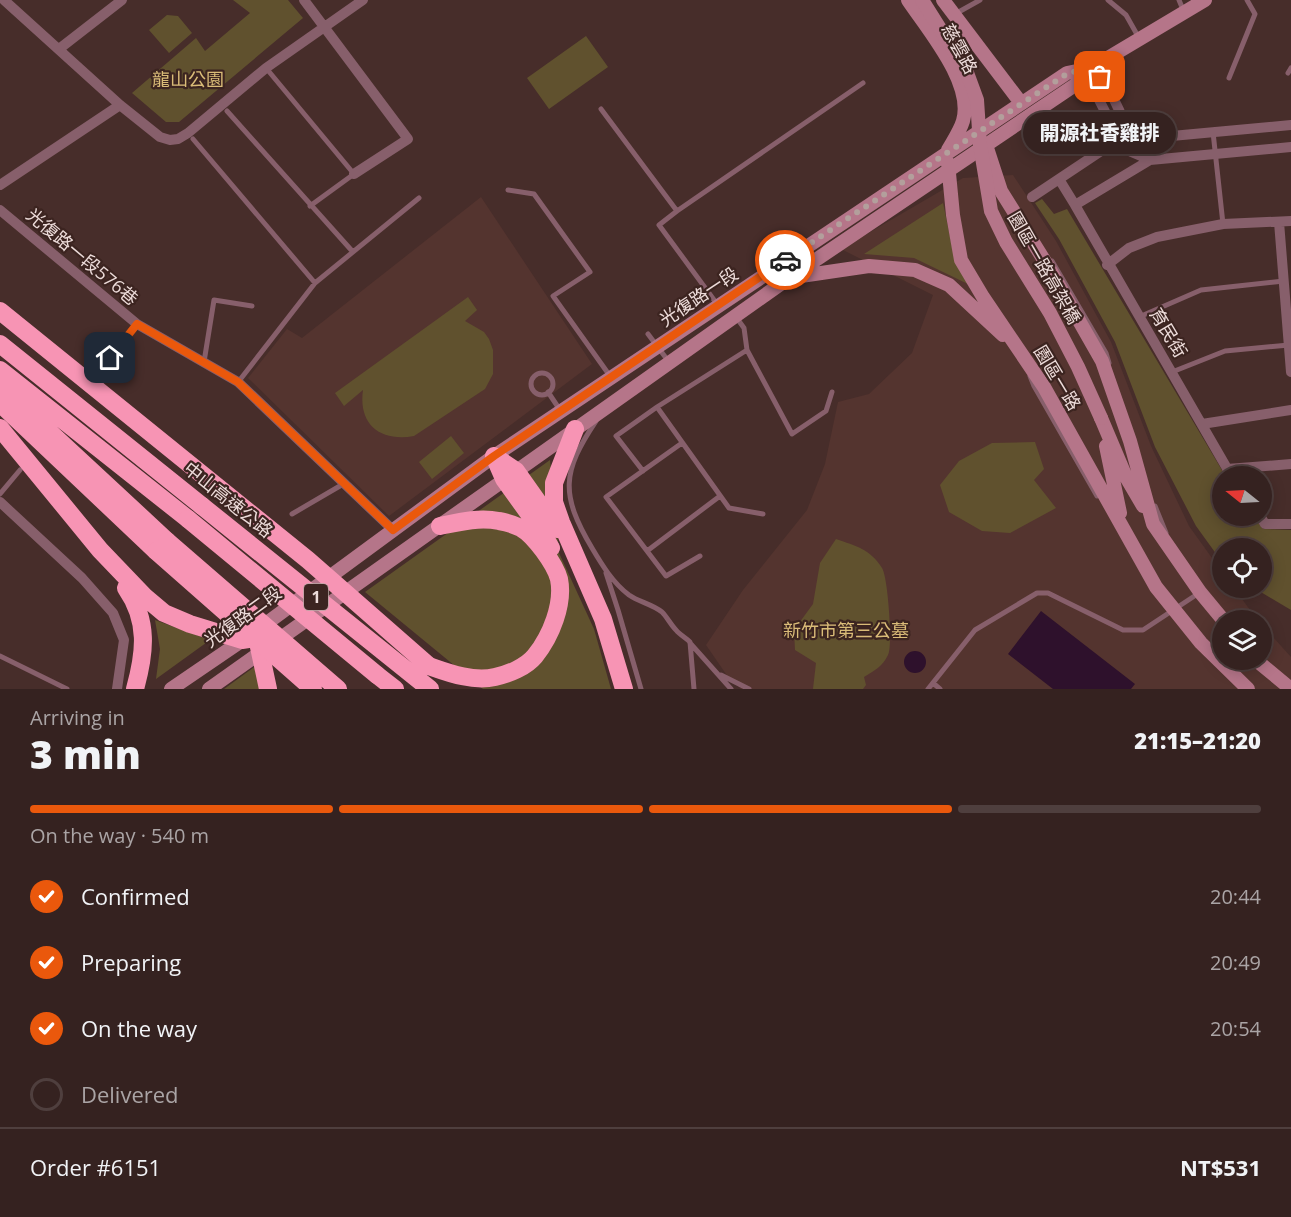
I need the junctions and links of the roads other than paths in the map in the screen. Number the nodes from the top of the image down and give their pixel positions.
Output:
1 (4, 0) edge
2 (122, 0) edge
3 (304, 0) edge
4 (363, 0) edge
5 (908, 0) edge
6 (922, 0) edge
7 (943, 0) edge
8 (980, 0) edge
9 (1108, 0) edge
10 (1205, 0) edge
11 (1247, 0) edge
12 (1182, 6) edge
13 (954, 15) junction
14 (325, 26) junction
15 (1139, 38) junction
16 (59, 49) junction
17 (1081, 55) dead end
18 (266, 68) junction
19 (1091, 68) junction
20 (1229, 78) dead end
21 (863, 83) dead end
22 (1021, 103) junction
23 (120, 105) junction
24 (602, 109) dead end
25 (227, 111) dead end
26 (1291, 125) edge
27 (1213, 132) junction
28 (1119, 139) junction
29 (193, 140) dead end
30 (986, 145) junction
31 (1291, 147) edge
32 (947, 152) junction
33 (1215, 154) junction
34 (969, 157) junction
35 (1150, 160) junction
36 (949, 170) junction
37 (354, 174) junction
38 (1059, 179) junction
39 (0, 185) edge
40 (508, 190) dead end
41 (1032, 197) dead end
42 (420, 198) dead end
43 (1075, 205) junction
44 (310, 206) junction
45 (0, 210) edge
46 (678, 211) junction
47 (1291, 221) edge
48 (1279, 222) junction
49 (1223, 224) junction
50 (1021, 225) junction
51 (353, 252) junction
52 (1107, 265) junction
53 (789, 278) junction
54 (1284, 282) junction
55 (315, 283) junction
56 (718, 305) junction
57 (252, 306) dead end
58 (0, 311) edge
59 (735, 316) junction
60 (1140, 316) junction
61 (137, 324) junction
62 (648, 334) dead end
63 (0, 344) edge
64 (1289, 345) junction
65 (657, 346) junction
66 (747, 350) junction
67 (1021, 352) junction
68 (204, 362) junction
69 (669, 362) junction
70 (0, 370) edge
71 (1172, 372) junction
72 (1291, 372) edge
73 (96, 375) dead end
74 (610, 377) junction
75 (238, 382) junction
76 (0, 386) edge
77 (548, 392) junction
78 (832, 392) dead end
79 (0, 404) edge
80 (657, 407) junction
81 (605, 408) junction
82 (1291, 410) edge
83 (561, 411) junction
84 (1101, 418) junction
85 (1202, 424) junction
86 (0, 428) edge
87 (575, 429) junction
88 (682, 443) junction
89 (494, 456) junction
90 (1291, 464) edge
91 (1225, 466) edge
92 (1272, 467) edge
93 (20, 470) dead end
94 (644, 471) junction
95 (510, 475) junction
96 (345, 483) junction
97 (0, 494) edge
98 (720, 496) junction
99 (0, 502) edge
100 (195, 512) junction
101 (292, 514) dead end
102 (763, 514) dead end
103 (1153, 524) junction
104 (1272, 524) edge
105 (1291, 524) edge
106 (440, 525) junction
107 (393, 530) junction
108 (1125, 531) junction
109 (162, 546) junction
110 (100, 550) junction
111 (647, 550) junction
112 (700, 556) dead end
113 (1183, 567) junction
114 (604, 569) junction
115 (558, 578) junction
116 (586, 580) junction
117 (1156, 587) junction
118 (1200, 592) junction
119 (1215, 610) edge
120 (1174, 611) junction
121 (257, 642) junction
122 (690, 642) junction
123 (0, 656) edge
124 (429, 666) junction
125 (1268, 670) edge
126 (1272, 670) edge
127 (717, 673) junction
128 (1233, 674) junction
129 (1291, 681) edge
130 (933, 683) junction
131 (67, 689) edge
132 (117, 689) edge
133 (135, 689) edge
134 (171, 689) edge
135 (209, 689) edge
136 (268, 689) edge
137 (313, 689) edge
138 (338, 689) edge
139 (395, 689) edge
140 (429, 689) edge
141 (456, 689) edge
142 (624, 689) edge
143 (641, 689) edge
144 (693, 689) edge
145 (731, 689) edge
146 (749, 689) edge
147 (928, 689) edge
148 (940, 689) edge
149 (1241, 689) edge
150 (1248, 689) edge
151 (1291, 689) edge

1 - 16 street
2 - 16 street
3 - 14 street
4 - 14 street
5 - 32 main road, 慈雲路
6 - 84 main road, 園區一路高架橋, bridge
7 - 13 main road, 慈雲路
8 - 13 lane
9 - 15 lane
10 - 12 main road, 光復路一段
11 - 20 lane
12 - 15 main road, 光復路一段
13 - 22 main road, 慈雲路
14 - 18 street
14 - 37 street
15 - 19 main road, 光復路一段
16 - 23 street
17 - 19 lane
18 - 23 street
18 - 37 lane
19 - 22 main road, 光復路一段
19 - 27 street
19 - 28 street
19 - 30 main road, 光復路一段
21 - 46 lane
22 - 32 main road, 光復路一段
23 - 39 street
24 - 46 lane
25 - 44 lane
26 - 27 street
27 - 33 lane
28 - 35 street
28 - 38 street
29 - 55 lane
30 - 34 main road, 光復路一段
30 - 50 main road
31 - 33 street
32 - 34 main road
32 - 36 main road, 園區一路
32 - 56 main road, 光復路一段
33 - 35 street
33 - 49 lane
34 - 36 main road, 光復路一段
34 - 50 main road
35 - 43 street
36 - 53 main road, 光復路一段
36 - 67 main road, 園區一路
37 - 44 lane
38 - 41 street
38 - 43 street, 育民街
40 - 74 lane
42 - 51 lane
43 - 52 street, 育民街
44 - 51 lane
45 - 61 street, 光復路一段576巷
46 - 56 lane
47 - 48 street
48 - 49 street
48 - 54 street
49 - 52 street
50 - 103 main road
50 - 113 lane
51 - 55 lane
52 - 60 street, 育民街
53 - 59 main road, 光復路一段
53 - 67 main road
54 - 60 lane
54 - 64 street
55 - 75 lane
56 - 65 main road, 光復路一段
57 - 68 lane
58 - 124 highway, bridge
59 - 66 lane
59 - 69 main road, 光復路一段
60 - 71 street, 育民街
61 - 68 street, 光復路一段576巷
61 - 73 lane
62 - 65 lane
63 - 100 highway, 中山高速公路 / 1
64 - 71 lane
64 - 72 street
65 - 69 lane
65 - 74 main road, 光復路一段
66 - 78 lane
66 - 80 lane
67 - 108 main road, 園區一路
67 - 117 lane
68 - 75 street, 光復路一段576巷
69 - 81 main road, 光復路一段
70 - 100 highway, 中山高速公路 / 1
71 - 85 street, 育民街
74 - 83 main road, 光復路一段
75 - 96 street, 光復路一段576巷
76 - 109 highway
77 - 77 lane
77 - 83 lane
79 - 109 highway
80 - 88 lane
80 - 94 lane
81 - 87 main road, 光復路一段
81 - 114 lane
82 - 85 street
83 - 89 main road, 光復路一段
84 - 103 main road
84 - 108 main road
85 - 91 street, 育民街
86 - 110 highway
87 - 95 main road, 光復路一段
87 - 116 highway
88 - 94 lane
88 - 98 lane
89 - 95 highway
89 - 107 main road, 光復路一段
90 - 92 street
93 - 97 lane
94 - 111 lane
95 - 106 main road, 光復路一段
95 - 115 highway
95 - 116 highway
96 - 101 lane
96 - 107 street, 光復路一段576巷
98 - 102 lane
98 - 111 lane
99 - 132 street
100 - 139 highway, 中山高速公路 / 1, bridge
100 - 140 highway, 中山高速公路 / 1, bridge
103 - 113 main road
104 - 105 street
106 - 115 highway
106 - 121 main road, 光復路二段
107 - 121 main road, 光復路二段
108 - 117 main road, 園區一路
109 - 137 highway, bridge
109 - 138 highway, bridge
110 - 121 highway
110 - 133 highway
111 - 112 lane
113 - 118 main road
114 - 122 lane
114 - 143 lane
115 - 124 highway
116 - 142 highway
117 - 120 main road, 園區一路
118 - 119 main road
118 - 120 lane
120 - 128 main road, 園區一路
120 - 130 lane
121 - 134 main road, 光復路二段
121 - 135 main road, 光復路二段
121 - 136 highway
122 - 127 lane
122 - 144 lane
123 - 131 lane
124 - 141 highway
125 - 151 main road
126 - 129 lane
127 - 145 lane
127 - 146 lane
128 - 149 lane
128 - 150 main road, 園區一路
130 - 147 lane
130 - 148 lane

